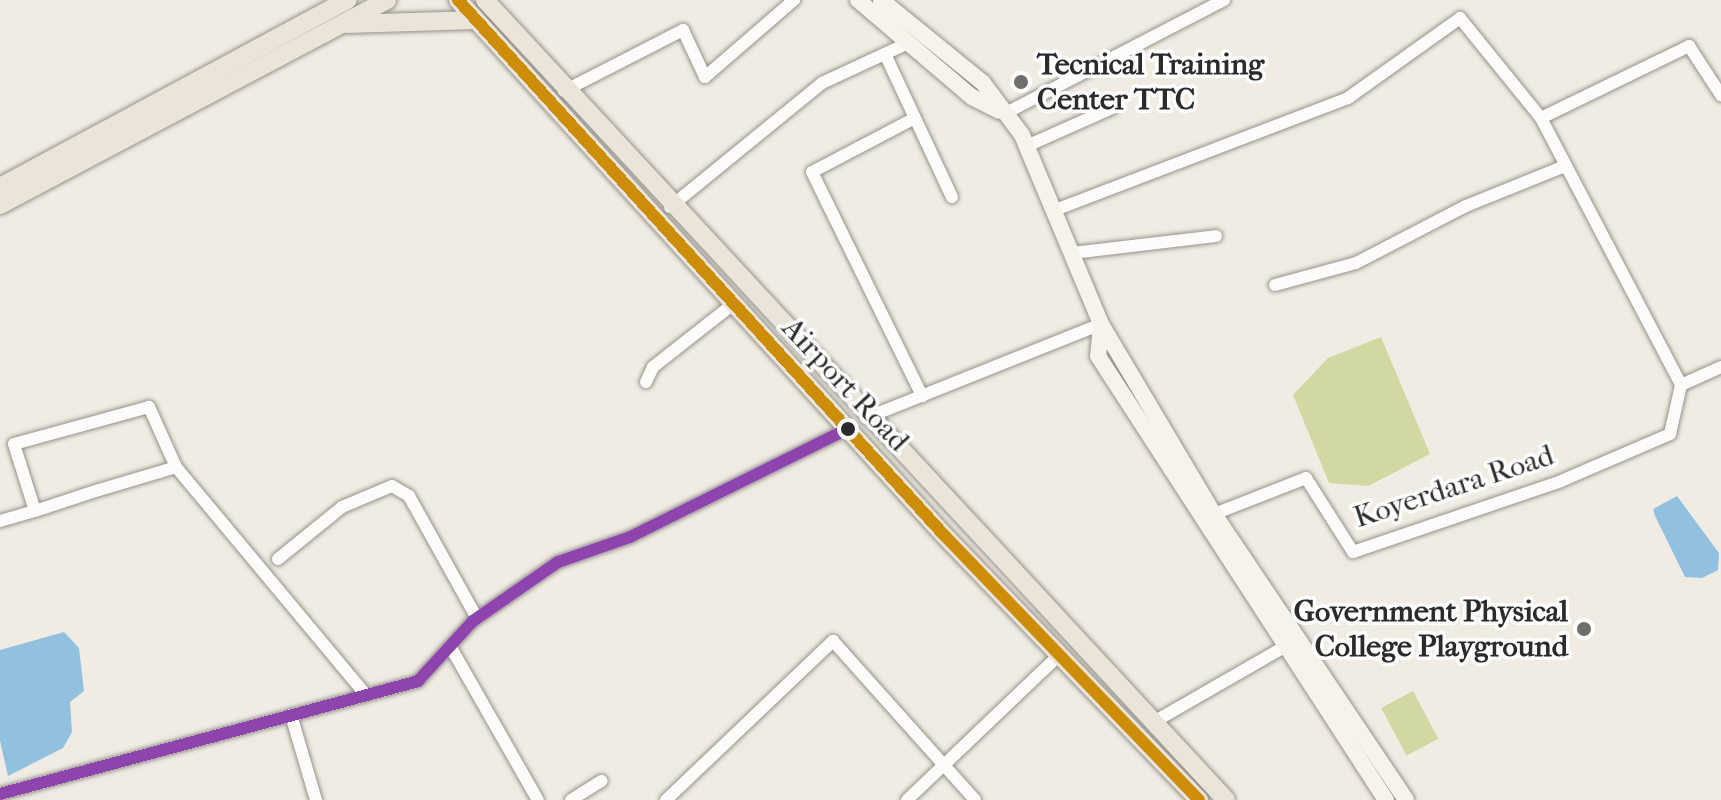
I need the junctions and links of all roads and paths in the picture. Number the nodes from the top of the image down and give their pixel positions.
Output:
1 (348, 0) edge
2 (387, 0) edge
3 (458, 0) edge
4 (485, 0) edge
5 (794, 0) edge
6 (858, 0) edge
7 (1224, 0) edge
8 (892, 3) edge
9 (476, 20) junction
10 (340, 24) junction
11 (908, 43) junction
12 (885, 54) junction
13 (564, 91) junction
14 (1721, 95) edge
15 (1112, 108) dead end
16 (1004, 114) junction
17 (1541, 118) junction
18 (913, 119) junction
19 (1029, 145) junction
20 (1565, 166) junction
21 (0, 187) edge
22 (952, 197) dead end
23 (0, 205) edge
24 (670, 207) junction
25 (1055, 210) junction
26 (1216, 236) dead end
27 (1072, 253) junction
28 (1275, 285) dead end
29 (733, 304) junction
30 (1101, 324) junction
31 (1721, 367) edge
32 (646, 382) dead end
33 (1681, 385) junction
34 (922, 396) junction
35 (866, 418) junction
36 (848, 429) junction
37 (176, 467) junction
38 (35, 511) junction
39 (1206, 517) junction
40 (0, 521) edge
41 (278, 559) dead end
42 (477, 618) junction
43 (1299, 639) junction
44 (450, 646) junction
45 (1284, 648) junction
46 (1059, 655) junction
47 (366, 695) junction
48 (291, 715) junction
49 (1152, 723) junction
50 (943, 767) junction
51 (602, 781) dead end
52 (0, 794) edge
53 (316, 800) edge
54 (538, 800) edge
55 (571, 800) edge
56 (666, 800) edge
57 (907, 800) edge
58 (975, 800) edge
59 (1199, 800) edge
60 (1226, 800) edge
61 (1386, 800) edge
62 (1406, 800) edge

1 - 21 main road
2 - 10 main road
3 - 9 main road, Airport Road
4 - 13 main road, Airport Road
5 - 13 street
6 - 11 main road
7 - 16 street
8 - 16 main road
9 - 10 main road
9 - 29 main road, Airport Road
10 - 23 main road
11 - 12 street
11 - 16 main road
12 - 18 street
12 - 24 street
13 - 24 main road, Airport Road
14 - 17 street
15 - 19 street
16 - 19 main road
17 - 20 street
17 - 25 street
18 - 22 street
18 - 34 street
19 - 25 main road
20 - 28 street
20 - 33 street
24 - 35 main road, Airport Road
25 - 27 main road
26 - 27 street
27 - 30 main road
29 - 32 street
29 - 36 main road, Airport Road
30 - 34 street
30 - 39 main road
31 - 33 street
33 - 39 street, Koyerdara Road
34 - 35 street
35 - 49 main road, Airport Road
36 - 42 street
36 - 46 main road, Airport Road
37 - 38 street
37 - 38 street
37 - 47 street
38 - 40 street
39 - 43 main road
39 - 45 main road
41 - 42 street
42 - 44 street
43 - 45 street
43 - 62 main road
44 - 47 street
44 - 54 street
45 - 49 street
45 - 61 main road
46 - 50 street
46 - 59 main road, Airport Road
47 - 48 street
48 - 52 street
48 - 53 street
49 - 60 main road, Airport Road
50 - 56 street
50 - 57 street
50 - 58 street
51 - 55 street

